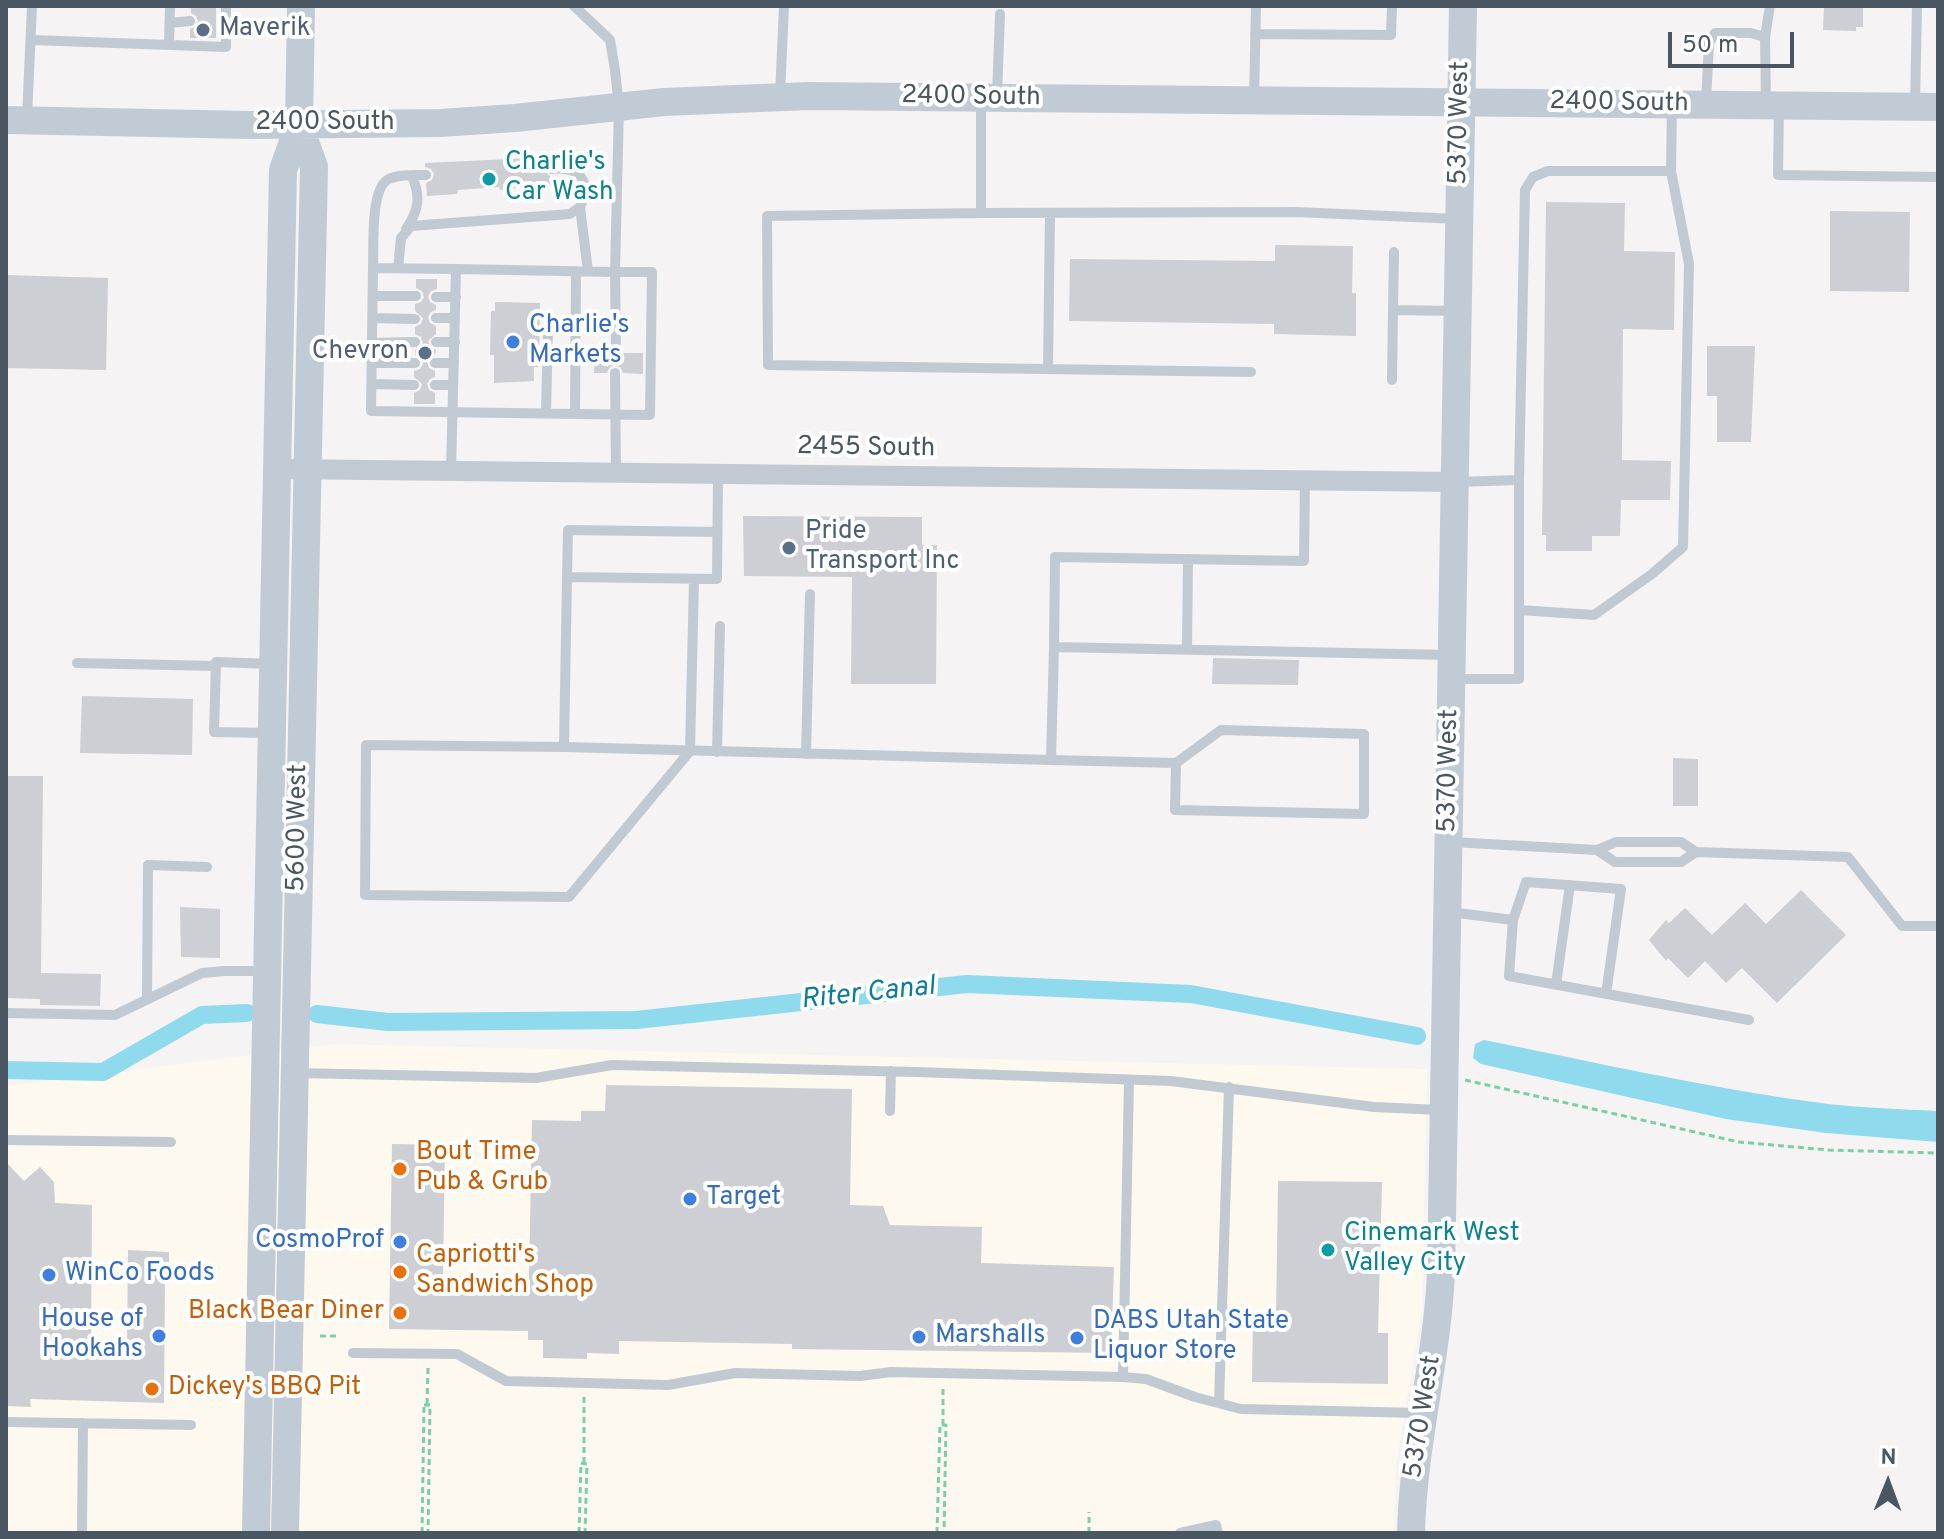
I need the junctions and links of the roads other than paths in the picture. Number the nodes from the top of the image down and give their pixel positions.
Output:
1 (32, 6) edge
2 (170, 6) edge
3 (226, 6) edge
4 (301, 6) edge
5 (574, 6) edge
6 (784, 6) edge
7 (1256, 6) edge
8 (1392, 6) edge
9 (1463, 6) edge
10 (1770, 6) edge
11 (1917, 6) edge
12 (1000, 14) dead end
13 (190, 21) dead end
14 (170, 23) junction
15 (1255, 34) junction
16 (1765, 37) junction
17 (32, 40) junction
18 (169, 45) junction
19 (780, 97) junction
20 (989, 98) junction
21 (1254, 100) junction
22 (1461, 102) junction
23 (1672, 105) junction
24 (1706, 105) junction
25 (1773, 106) junction
26 (619, 107) junction
27 (1926, 107) edge
28 (17, 120) edge
29 (299, 125) junction
30 (551, 169) dead end
31 (1671, 171) junction
32 (426, 175) dead end
33 (412, 176) junction
34 (1938, 177) edge
35 (580, 207) junction
36 (981, 213) junction
37 (1050, 213) junction
38 (1459, 219) junction
39 (405, 231) junction
40 (1394, 252) dead end
41 (373, 268) junction
42 (398, 268) junction
43 (456, 269) junction
44 (582, 271) junction
45 (615, 272) junction
46 (373, 296) junction
47 (416, 296) dead end
48 (436, 297) dead end
49 (456, 297) junction
50 (1393, 310) junction
51 (1458, 311) junction
52 (373, 318) junction
53 (436, 318) dead end
54 (455, 318) junction
55 (415, 319) dead end
56 (577, 322) junction
57 (415, 342) dead end
58 (436, 342) dead end
59 (455, 342) junction
60 (372, 343) junction
61 (616, 353) dead end
62 (372, 363) junction
63 (415, 363) dead end
64 (435, 363) dead end
65 (454, 363) junction
66 (1048, 369) junction
67 (1251, 372) dead end
68 (615, 373) dead end
69 (1392, 380) dead end
70 (372, 384) junction
71 (414, 385) dead end
72 (435, 385) dead end
73 (453, 385) junction
74 (453, 413) junction
75 (546, 413) junction
76 (575, 413) junction
77 (616, 414) junction
78 (277, 469) junction
79 (307, 469) junction
80 (451, 471) junction
81 (616, 473) junction
82 (718, 474) junction
83 (1305, 480) junction
84 (1519, 480) junction
85 (1455, 482) junction
86 (717, 532) junction
87 (1188, 559) junction
88 (567, 577) junction
89 (694, 579) junction
90 (810, 594) dead end
91 (1519, 610) junction
92 (720, 626) dead end
93 (1054, 647) junction
94 (1187, 649) junction
95 (77, 663) dead end
96 (274, 664) junction
97 (303, 664) junction
98 (216, 666) junction
99 (1452, 667) junction
100 (287, 733) junction
101 (564, 747) junction
102 (690, 751) junction
103 (717, 752) junction
104 (806, 754) junction
105 (1051, 760) junction
106 (1176, 763) junction
107 (1449, 842) junction
108 (1597, 850) junction
109 (1696, 852) junction
110 (207, 867) dead end
111 (1570, 885) junction
112 (1448, 912) junction
113 (1513, 920) junction
114 (1938, 926) edge
115 (268, 971) junction
116 (1556, 984) junction
117 (1606, 994) junction
118 (147, 998) junction
119 (6, 1013) edge
120 (1749, 1020) dead end
121 (891, 1071) junction
122 (294, 1073) junction
123 (1129, 1080) junction
124 (1229, 1087) junction
125 (1444, 1110) junction
126 (890, 1111) dead end
127 (6, 1140) edge
128 (171, 1142) dead end
129 (353, 1353) dead end
130 (1123, 1377) junction
131 (1219, 1403) junction
132 (1423, 1413) junction
133 (6, 1422) edge
134 (83, 1423) junction
135 (191, 1425) dead end
136 (258, 1448) junction
137 (82, 1533) edge
138 (256, 1533) edge
139 (271, 1533) edge
140 (285, 1533) edge
141 (1180, 1533) edge
142 (1218, 1533) edge
143 (1411, 1533) edge

1 - 17 lane
2 - 14 lane
3 - 18 lane
4 - 29 street, 5600 West
5 - 26 lane
6 - 19 lane
7 - 15 lane
8 - 15 lane
9 - 22 street, 5370 West
10 - 16 lane
11 - 27 lane
12 - 20 lane
13 - 14 lane
14 - 18 lane
15 - 21 lane
16 - 24 lane
16 - 25 lane
17 - 18 lane
17 - 28 lane
19 - 20 street, 2400 South
19 - 26 street, 2400 South
20 - 21 street, 2400 South
20 - 36 lane
21 - 22 street, 2400 South
22 - 23 street, 2400 South
22 - 38 street, 5370 West
23 - 24 street, 2400 South
23 - 31 lane
24 - 25 street, 2400 South
25 - 27 street, 2400 South
25 - 34 lane
26 - 29 street, 2400 South
26 - 45 lane
28 - 29 street, 2400 South
29 - 78 street, 5600 West
29 - 79 street, 5600 West
30 - 35 lane
31 - 84 lane
31 - 91 lane
32 - 33 lane
33 - 39 lane
33 - 41 lane
35 - 39 lane
35 - 44 lane
36 - 37 lane
36 - 66 lane
37 - 38 lane
37 - 66 lane
38 - 51 street, 5370 West
39 - 42 lane
40 - 50 lane
41 - 42 lane
41 - 46 lane
42 - 43 lane
43 - 44 lane
43 - 49 lane
44 - 45 lane
44 - 56 lane
45 - 61 lane
45 - 77 lane
46 - 47 lane
46 - 52 lane
48 - 49 lane
49 - 54 lane
50 - 51 lane
50 - 69 lane
51 - 85 street, 5370 West
52 - 55 lane
52 - 60 lane
53 - 54 lane
54 - 59 lane
56 - 75 lane
56 - 76 lane
57 - 60 lane
58 - 59 lane
59 - 65 lane
60 - 62 lane
62 - 63 lane
62 - 70 lane
64 - 65 lane
65 - 73 lane
66 - 67 lane
68 - 77 lane
70 - 71 lane
70 - 74 lane
72 - 73 lane
73 - 74 lane
74 - 75 lane
74 - 80 lane
75 - 76 lane
76 - 77 lane
77 - 81 lane
78 - 79 street, 2455 South
78 - 96 street, 5600 West
79 - 80 street, 2455 South
79 - 97 street, 5600 West
80 - 81 street, 2455 South
81 - 82 street, 2455 South
82 - 83 street, 2455 South
82 - 86 lane
83 - 85 street, 2455 South
83 - 87 lane
84 - 85 lane
84 - 91 lane
85 - 99 street, 5370 West
86 - 88 lane
86 - 89 lane
87 - 93 lane
87 - 94 lane
88 - 89 lane
88 - 101 lane
89 - 102 lane
90 - 104 lane
91 - 99 lane
92 - 103 lane
93 - 94 lane
93 - 105 lane
94 - 99 lane
95 - 98 lane
96 - 97 lane
96 - 98 lane
96 - 100 street, 5600 West
97 - 100 street, 5600 West
98 - 100 lane
99 - 107 street, 5370 West
100 - 115 street, 5600 West
100 - 122 street, 5600 West
101 - 102 lane
101 - 102 lane
102 - 103 lane
103 - 104 lane
104 - 105 lane
105 - 106 lane
106 - 106 lane
107 - 108 lane
107 - 112 street, 5370 West
108 - 109 lane
108 - 109 lane
109 - 114 lane
110 - 118 lane
111 - 113 lane
111 - 116 lane
111 - 117 lane
112 - 113 lane
112 - 125 street, 5370 West
113 - 116 lane
115 - 118 lane
115 - 136 street, 5600 West
116 - 117 lane
117 - 120 lane
118 - 119 lane
121 - 122 lane
121 - 123 lane
121 - 126 lane
122 - 140 street, 5600 West
123 - 124 lane
123 - 130 lane
124 - 125 lane
124 - 131 lane
125 - 132 street, 5370 West
127 - 128 lane
129 - 130 lane
130 - 131 lane
131 - 132 lane
132 - 143 street, 5370 West
133 - 134 lane
134 - 135 lane
134 - 137 lane
136 - 138 street, 5600 West
136 - 139 street
141 - 142 lane

